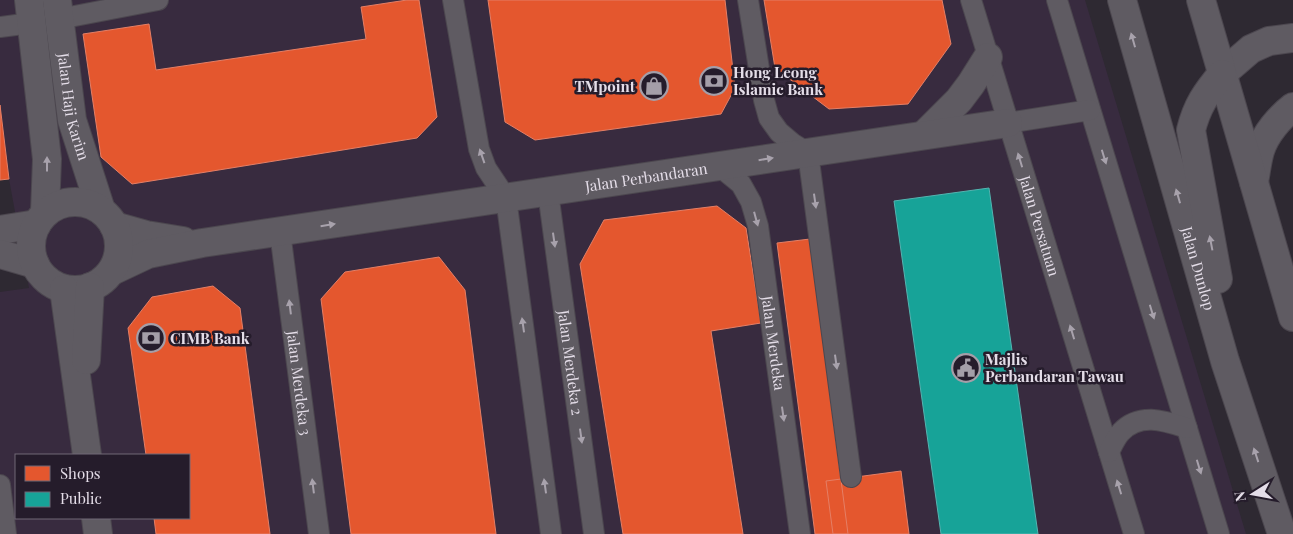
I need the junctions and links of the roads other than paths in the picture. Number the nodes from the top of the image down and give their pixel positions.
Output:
1 (158, 0) edge
2 (453, 0) edge
3 (748, 0) edge
4 (971, 0) edge
5 (1057, 0) edge
6 (1122, 0) edge
7 (1201, 0) edge
8 (58, 9) edge
9 (30, 12) edge
10 (0, 27) edge
11 (1293, 38) edge
12 (988, 57) junction
13 (1222, 74) junction
14 (1293, 107) edge
15 (1090, 110) junction
16 (1008, 123) junction
17 (924, 135) junction
18 (808, 153) junction
19 (719, 166) junction
20 (1254, 182) junction
21 (548, 192) junction
22 (506, 198) junction
23 (41, 218) junction
24 (108, 218) junction
25 (0, 230) edge
26 (280, 232) junction
27 (202, 244) junction
28 (0, 254) edge
29 (35, 264) junction
30 (112, 271) junction
31 (77, 288) junction
32 (1293, 317) edge
33 (1225, 361) junction
34 (1187, 428) junction
35 (1109, 452) junction
36 (87, 454) edge
37 (851, 477) dead end
38 (0, 485) edge
39 (96, 519) edge
40 (6, 534) edge
41 (98, 534) edge
42 (319, 534) edge
43 (551, 534) edge
44 (594, 534) edge
45 (800, 534) edge
46 (1134, 534) edge
47 (1219, 534) edge
48 (1282, 534) edge

1 - 8 lane
22 -> 2 lane
3 - 18 lane
4 - 12 lane, Jalan Persatuan
5 - 15 lane
33 -> 6 street, Jalan Dunlop
7 - 13 street
8 - 24 street, Jalan Haji Karim
9 - 10 lane
23 -> 9 street, Jalan Haji Karim
11 - 13 street
12 - 16 lane, Jalan Persatuan
12 - 17 street
13 - 20 street
33 -> 13 street
14 - 20 street
15 - 16 lane, Jalan Perbandaran
15 -> 34 lane
16 - 17 street, Jalan Perbandaran
35 -> 16 lane, Jalan Persatuan
17 - 18 street, Jalan Perbandaran
19 -> 18 street, Jalan Perbandaran
18 -> 37 lane
19 - 21 street, Jalan Perbandaran
19 -> 45 lane, Jalan Merdeka
20 - 32 street
21 - 22 street, Jalan Perbandaran
21 -> 44 lane, Jalan Merdeka 2
26 -> 22 street, Jalan Perbandaran
43 -> 22 lane
23 - 24 street
23 - 25 street
23 - 29 street
24 - 27 street, Jalan Perbandaran
24 - 30 street
26 - 27 street, Jalan Perbandaran
42 -> 26 lane, Jalan Merdeka 3
27 - 30 street, Jalan Perbandaran
28 - 29 street
29 - 31 street
30 - 31 street
31 - 36 street
48 -> 33 street, Jalan Dunlop
34 - 35 lane
34 -> 47 lane
46 -> 35 lane, Jalan Persatuan
38 - 40 lane
39 - 41 street

